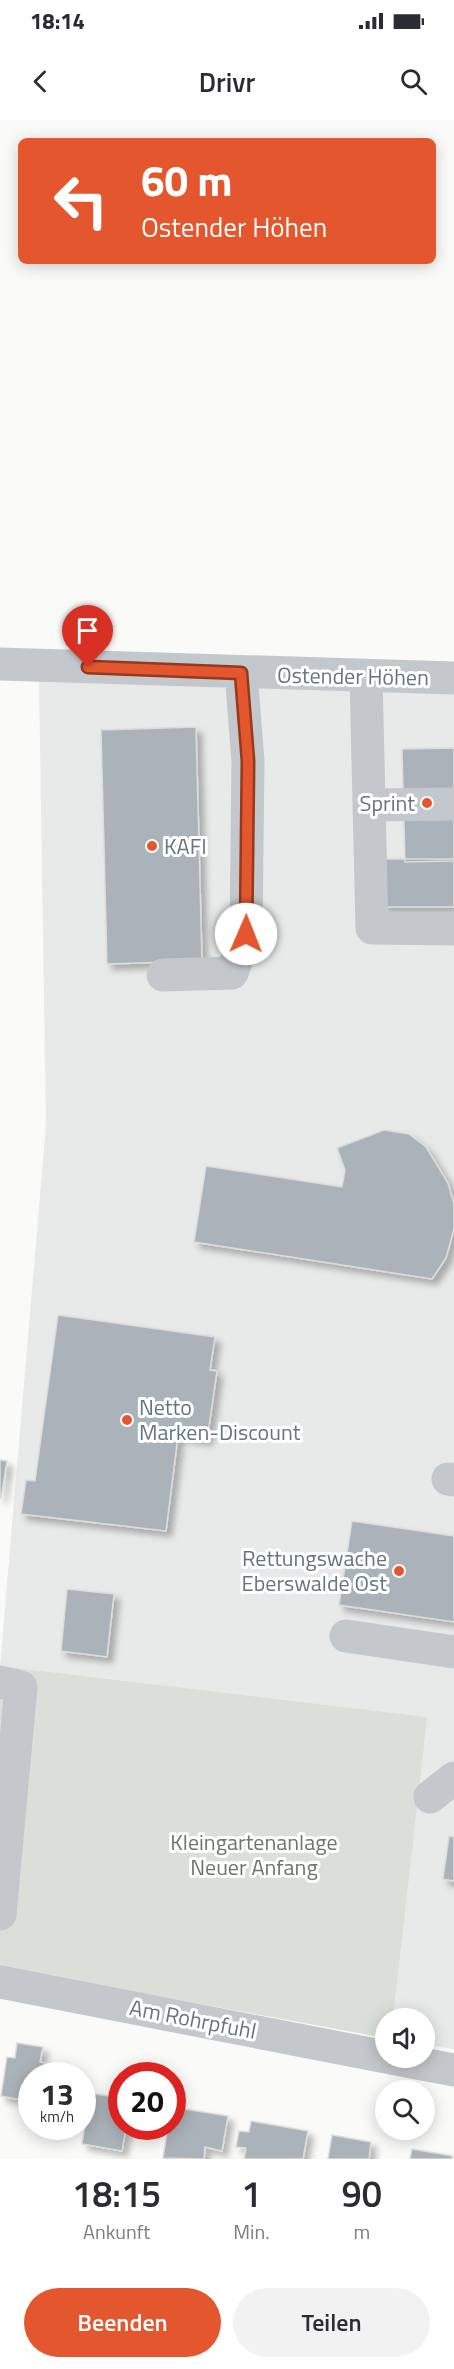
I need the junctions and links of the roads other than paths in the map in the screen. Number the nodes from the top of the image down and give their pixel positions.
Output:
1 (0, 664) edge
2 (241, 673) junction
3 (366, 677) junction
4 (454, 678) edge
5 (454, 804) edge
6 (370, 805) junction
7 (454, 929) edge
8 (164, 975) dead end
9 (346, 1636) dead end
10 (454, 1652) edge
11 (0, 1682) edge
12 (0, 1914) edge
13 (0, 1982) edge
14 (375, 2055) edge
15 (435, 2066) edge
16 (454, 2070) edge

1 - 2 street, Ostender Höhen
2 - 3 street, Ostender Höhen
2 - 8 street
3 - 4 street, Ostender Höhen
3 - 6 street
5 - 6 street
6 - 7 street
9 - 10 street
11 - 12 street
13 - 14 street, Am Rohrpfuhl
15 - 16 street

